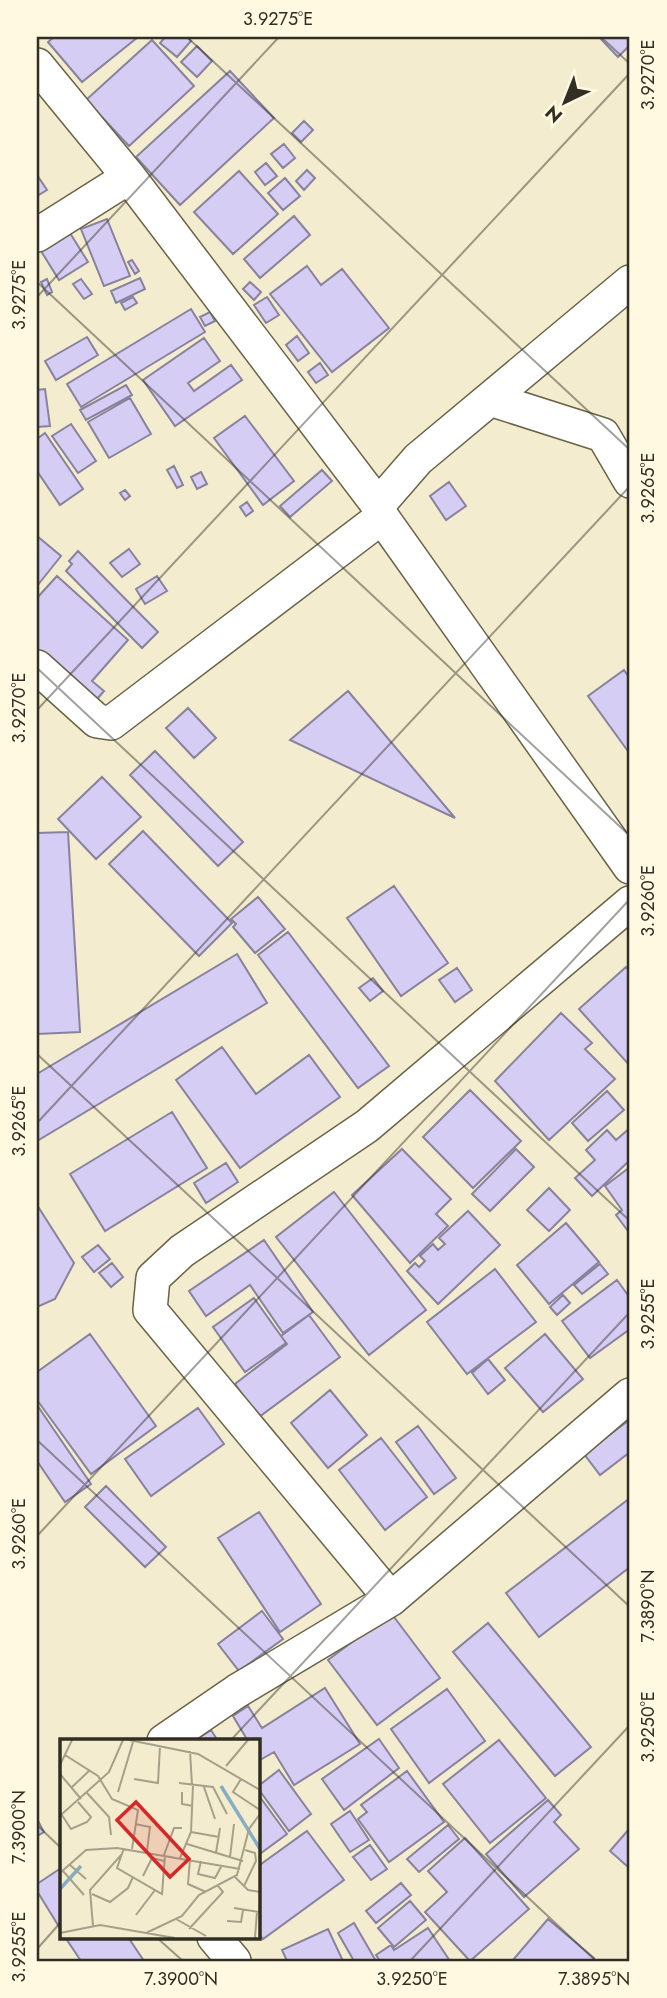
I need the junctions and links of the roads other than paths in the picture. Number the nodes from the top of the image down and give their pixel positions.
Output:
1 (37, 65) edge
2 (129, 177) junction
3 (37, 235) edge
4 (630, 282) edge
5 (490, 399) junction
6 (630, 481) edge
7 (380, 511) junction
8 (37, 667) edge
9 (630, 867) edge
10 (630, 903) edge
11 (630, 1395) edge
12 (391, 1599) junction
13 (167, 1739) edge
14 (215, 1938) edge
15 (234, 1961) edge

1 - 2 street
2 - 3 street
2 - 7 street
4 - 5 street
5 - 6 street
5 - 7 street
7 - 8 street
7 - 9 street
10 - 12 street
11 - 12 street
12 - 13 street
14 - 15 street

